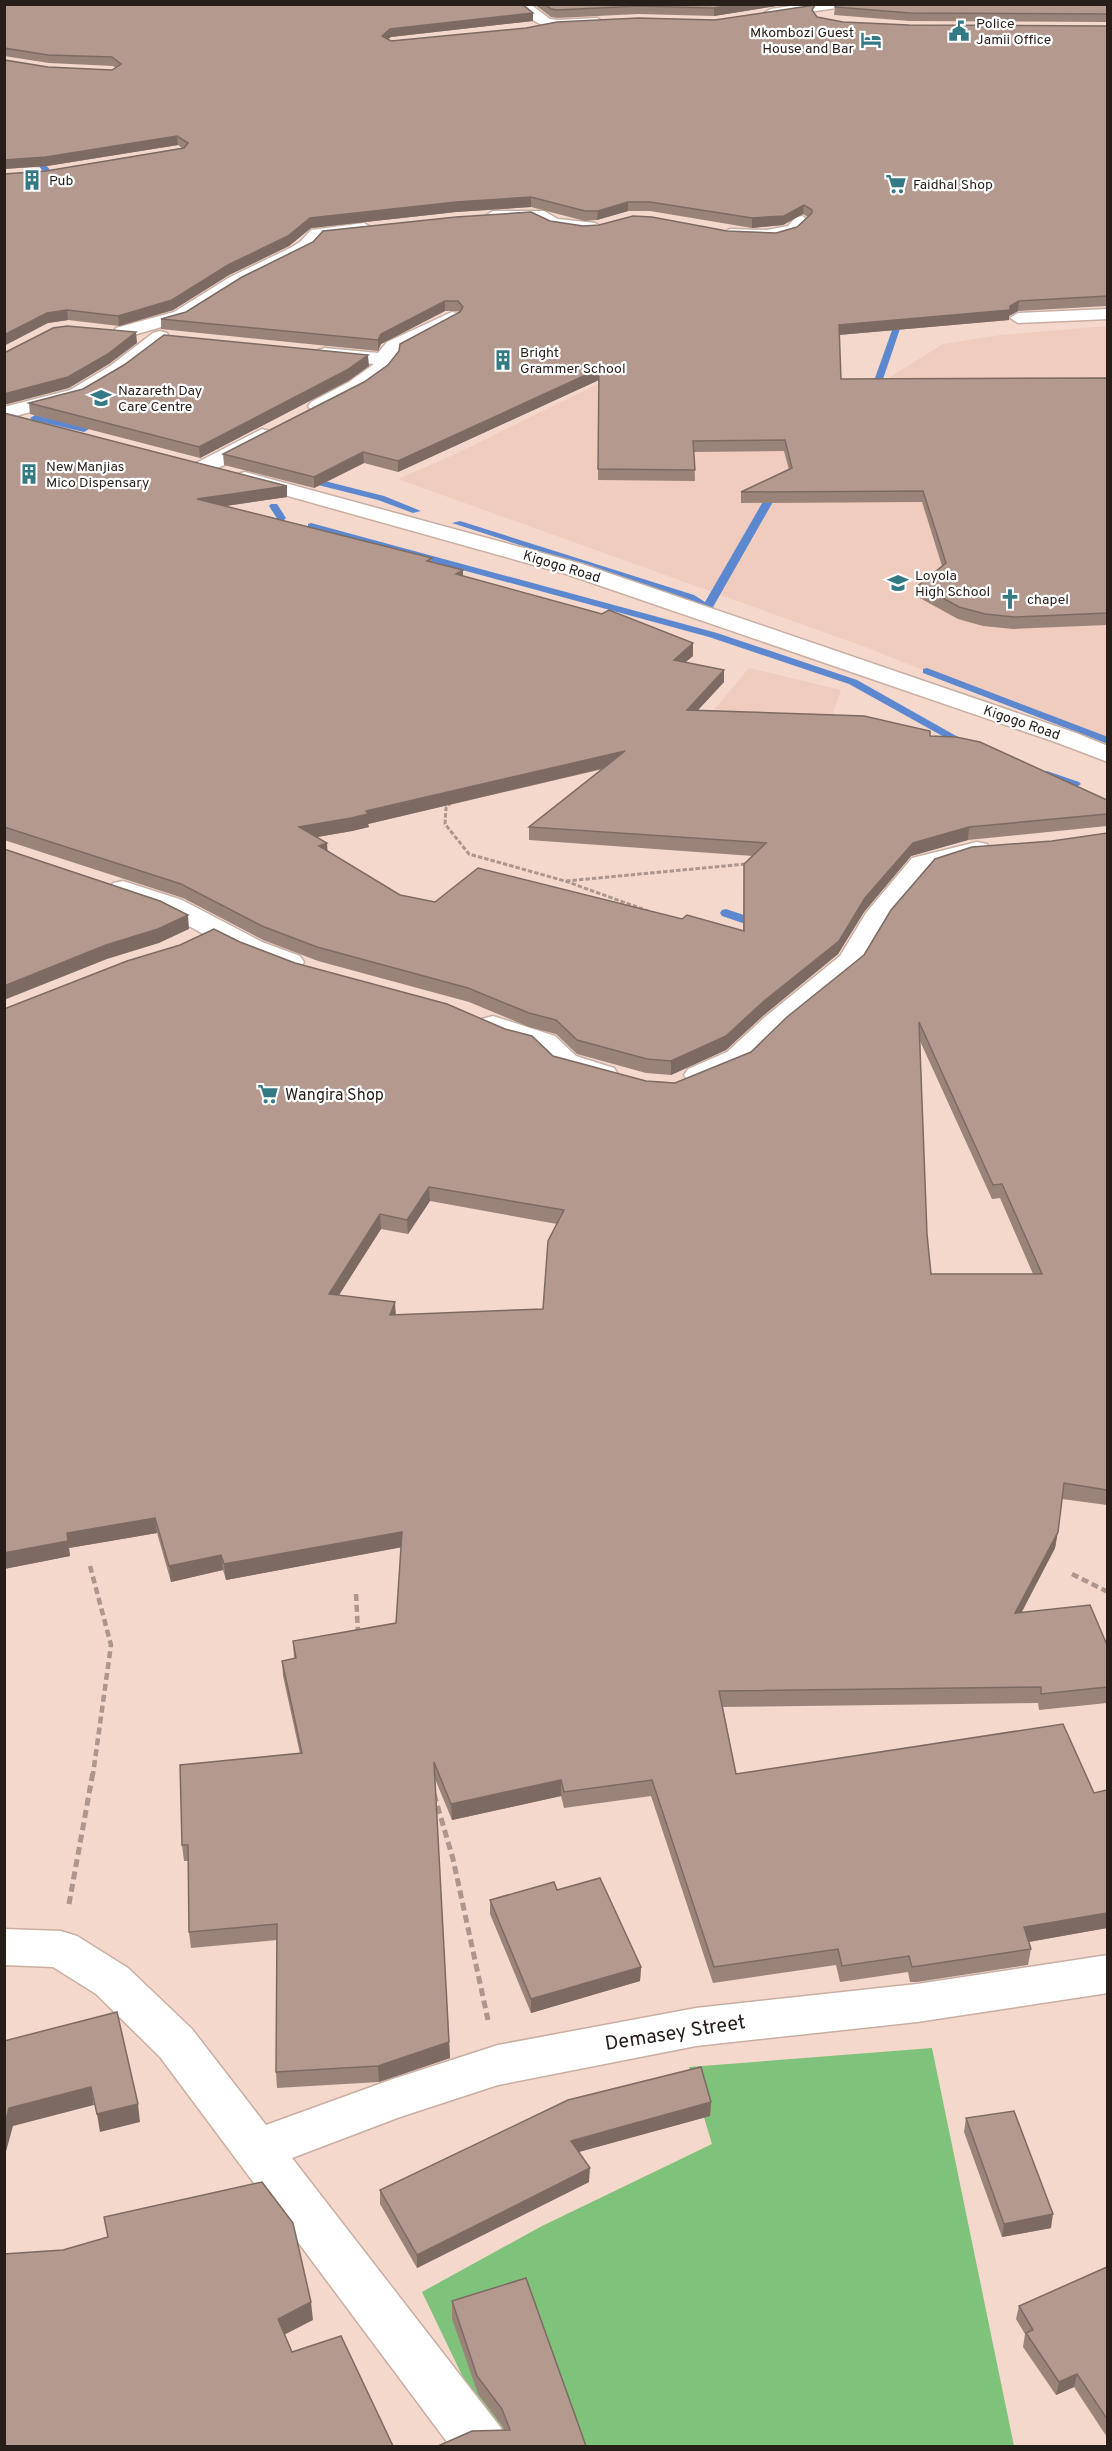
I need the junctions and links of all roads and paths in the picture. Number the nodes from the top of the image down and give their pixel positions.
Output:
1 (521, 4) edge
2 (836, 5) edge
3 (754, 16) edge
4 (822, 20) edge
5 (611, 21) edge
6 (557, 24) junction
7 (526, 30) edge
8 (473, 217) edge
9 (802, 221) edge
10 (609, 224) edge
11 (380, 227) edge
12 (716, 232) edge
13 (1107, 314) edge
14 (452, 317) edge
15 (1018, 318) edge
16 (99, 330) edge
17 (123, 332) junction
18 (304, 352) edge
19 (389, 360) junction
20 (305, 413) edge
21 (4, 415) edge
22 (38, 424) edge
23 (276, 428) edge
24 (181, 461) edge
25 (203, 467) junction
26 (1107, 755) edge
27 (454, 798) edge
28 (1004, 848) edge
29 (750, 864) edge
30 (93, 879) edge
31 (565, 881) junction
32 (654, 913) edge
33 (217, 928) junction
34 (189, 942) edge
35 (318, 972) edge
36 (468, 1014) edge
37 (624, 1079) edge
38 (675, 1086) edge
39 (90, 1566) dead end
40 (1071, 1574) dead end
41 (1107, 1592) edge
42 (356, 1594) dead end
43 (358, 1635) edge
44 (432, 1786) edge
45 (4, 1947) edge
46 (61, 1949) junction
47 (1107, 1974) edge
48 (498, 2065) junction
49 (256, 2150) junction
50 (478, 2445) edge

1 - 6 street
2 - 3 street
2 - 4 street
5 - 6 street
6 - 7 street
8 - 10 street
9 - 12 street
11 - 17 street
13 - 15 lane
14 - 19 street
16 - 17 street
17 - 21 street
18 - 19 street
19 - 20 street
21 - 22 street
23 - 25 street
24 - 25 street, Kigogo Road
25 - 26 street, Kigogo Road
27 - 31 path
28 - 38 street
29 - 31 path
30 - 33 street
31 - 32 path
33 - 34 street
33 - 35 street
36 - 37 street
39 - 46 path
40 - 41 path
42 - 43 path
44 - 48 path
45 - 46 street
46 - 49 street
47 - 48 street, Demasey Street
48 - 49 street, Demasey Street
49 - 50 street

